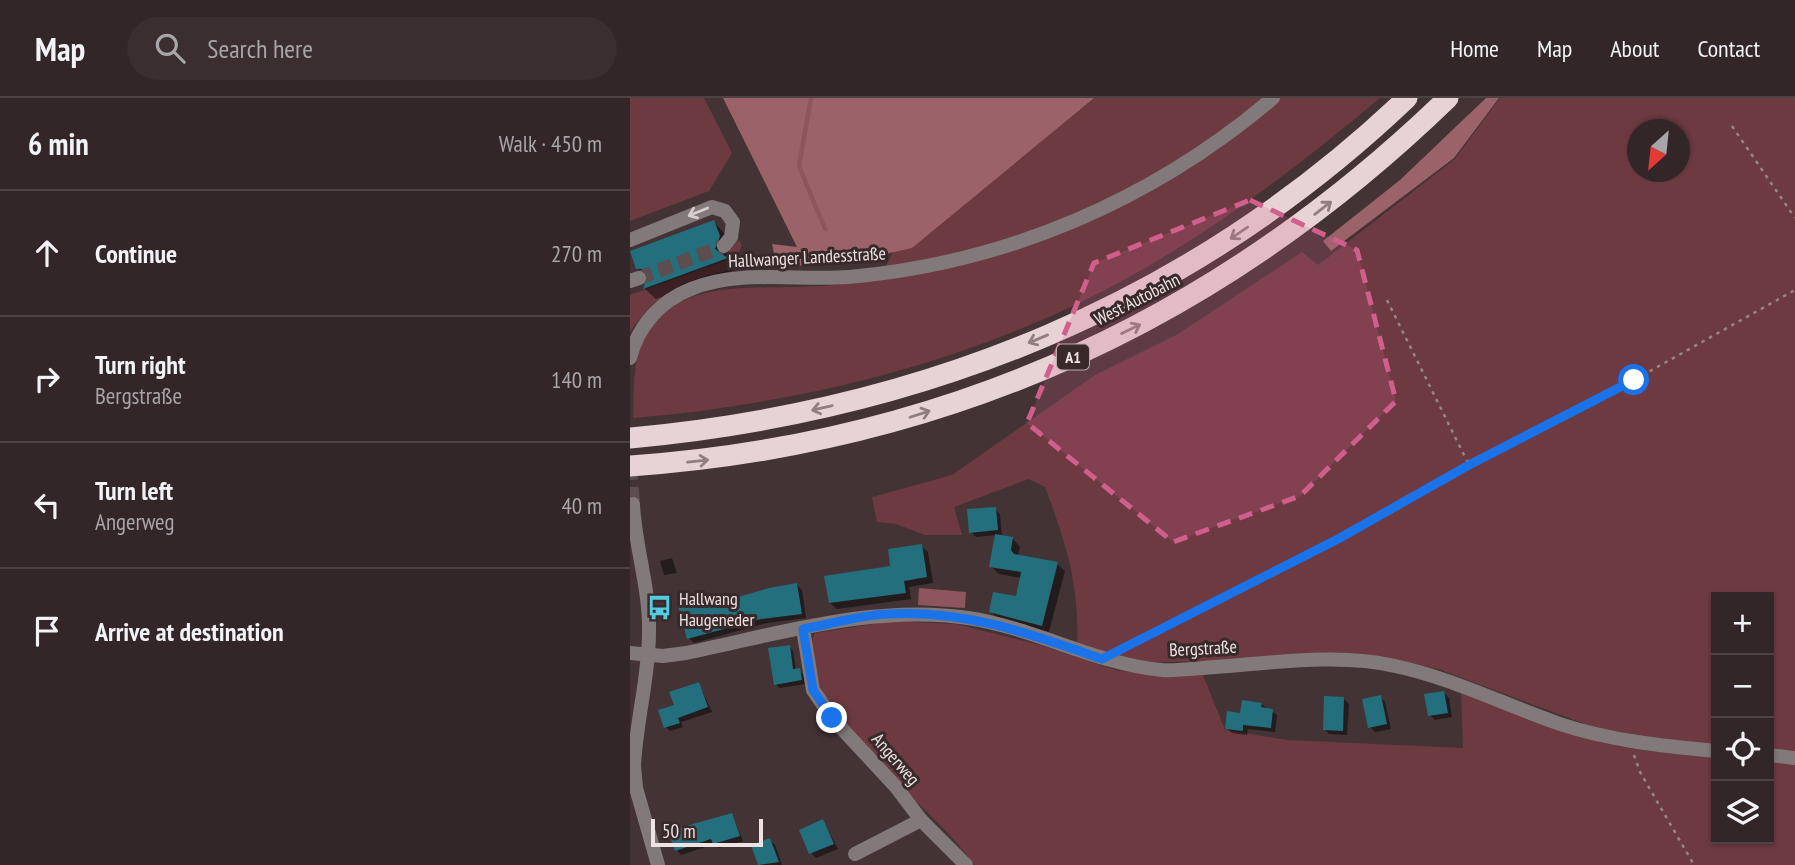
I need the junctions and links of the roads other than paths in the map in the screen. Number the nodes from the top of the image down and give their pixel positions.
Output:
1 (1273, 98) edge
2 (1407, 98) edge
3 (1448, 98) edge
4 (630, 240) edge
5 (724, 246) dead end
6 (630, 356) edge
7 (630, 438) edge
8 (630, 466) edge
9 (633, 504) dead end
10 (803, 629) junction
11 (630, 653) edge
12 (648, 654) junction
13 (1711, 751) edge
14 (1774, 756) edge
15 (1795, 758) edge
16 (921, 820) junction
17 (855, 854) dead end
18 (658, 865) edge
19 (966, 865) edge

1 - 6 street, Hallwanger Landesstraße
2 -> 7 highway, West Autobahn / A1
8 -> 3 highway, West Autobahn / A1
5 -> 4 street
9 - 12 street
10 - 12 street, Bergstraße
10 - 13 street, Bergstraße
10 - 16 street, Angerweg
11 - 12 street, Bergstraße
12 - 18 street
14 - 15 street
16 - 17 street
16 - 19 street, Angerweg

